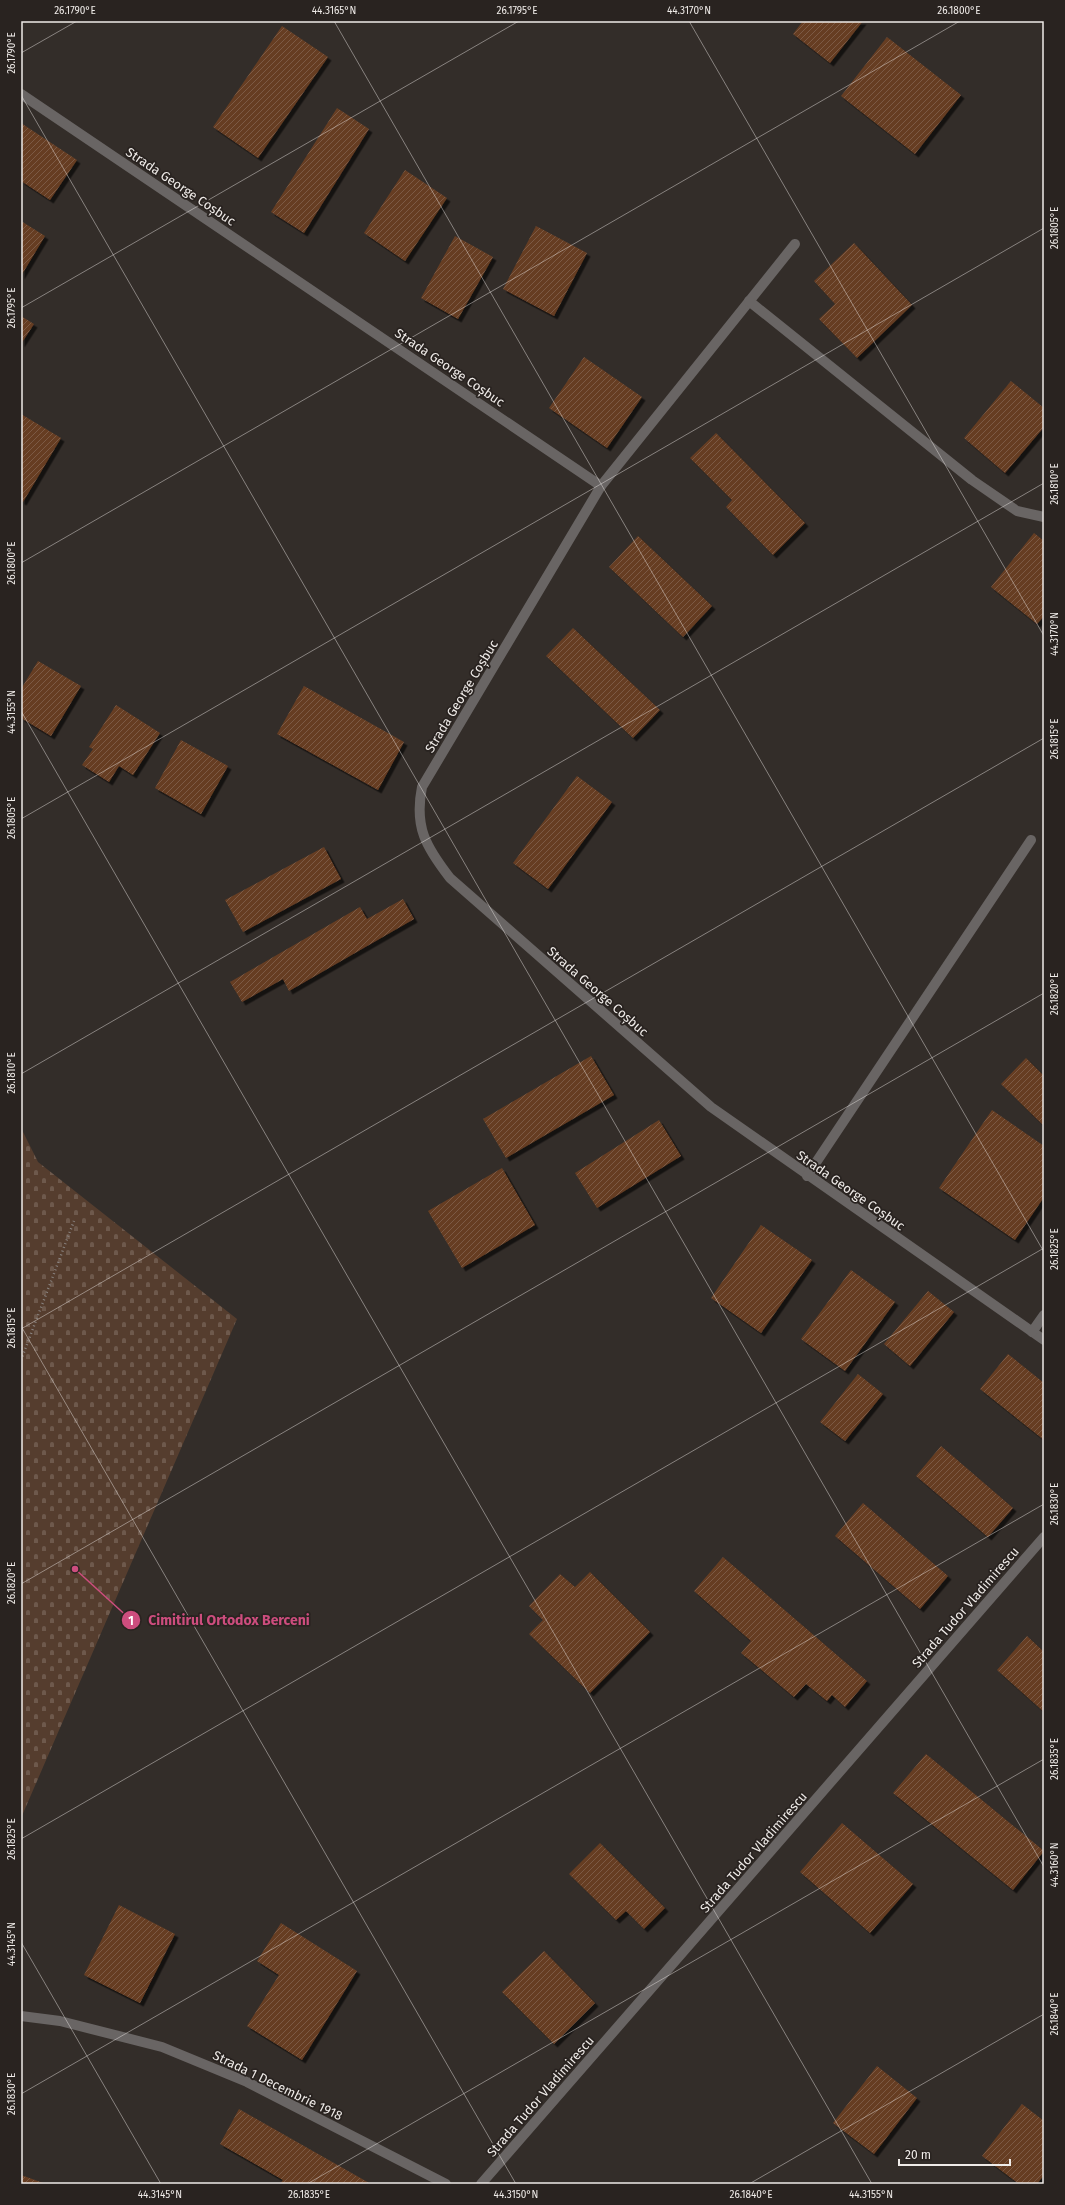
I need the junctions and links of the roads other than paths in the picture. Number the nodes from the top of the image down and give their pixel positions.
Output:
1 (21, 94) edge
2 (796, 244) dead end
3 (749, 301) junction
4 (601, 486) junction
5 (1044, 517) edge
6 (1031, 840) dead end
7 (807, 1176) junction
8 (1044, 1315) edge
9 (1032, 1332) junction
10 (1044, 1340) edge
11 (1044, 1537) edge
12 (21, 2016) edge
13 (446, 2184) edge
14 (481, 2184) edge

1 - 4 street, Strada George Coșbuc
2 - 3 street
3 - 4 street
3 - 5 street
4 - 7 street, Strada George Coșbuc
6 - 7 street
7 - 9 street, Strada George Coșbuc
8 - 9 street
9 - 10 street, Strada George Coșbuc
11 - 14 street, Strada Tudor Vladimirescu
12 - 13 street, Strada 1 Decembrie 1918

